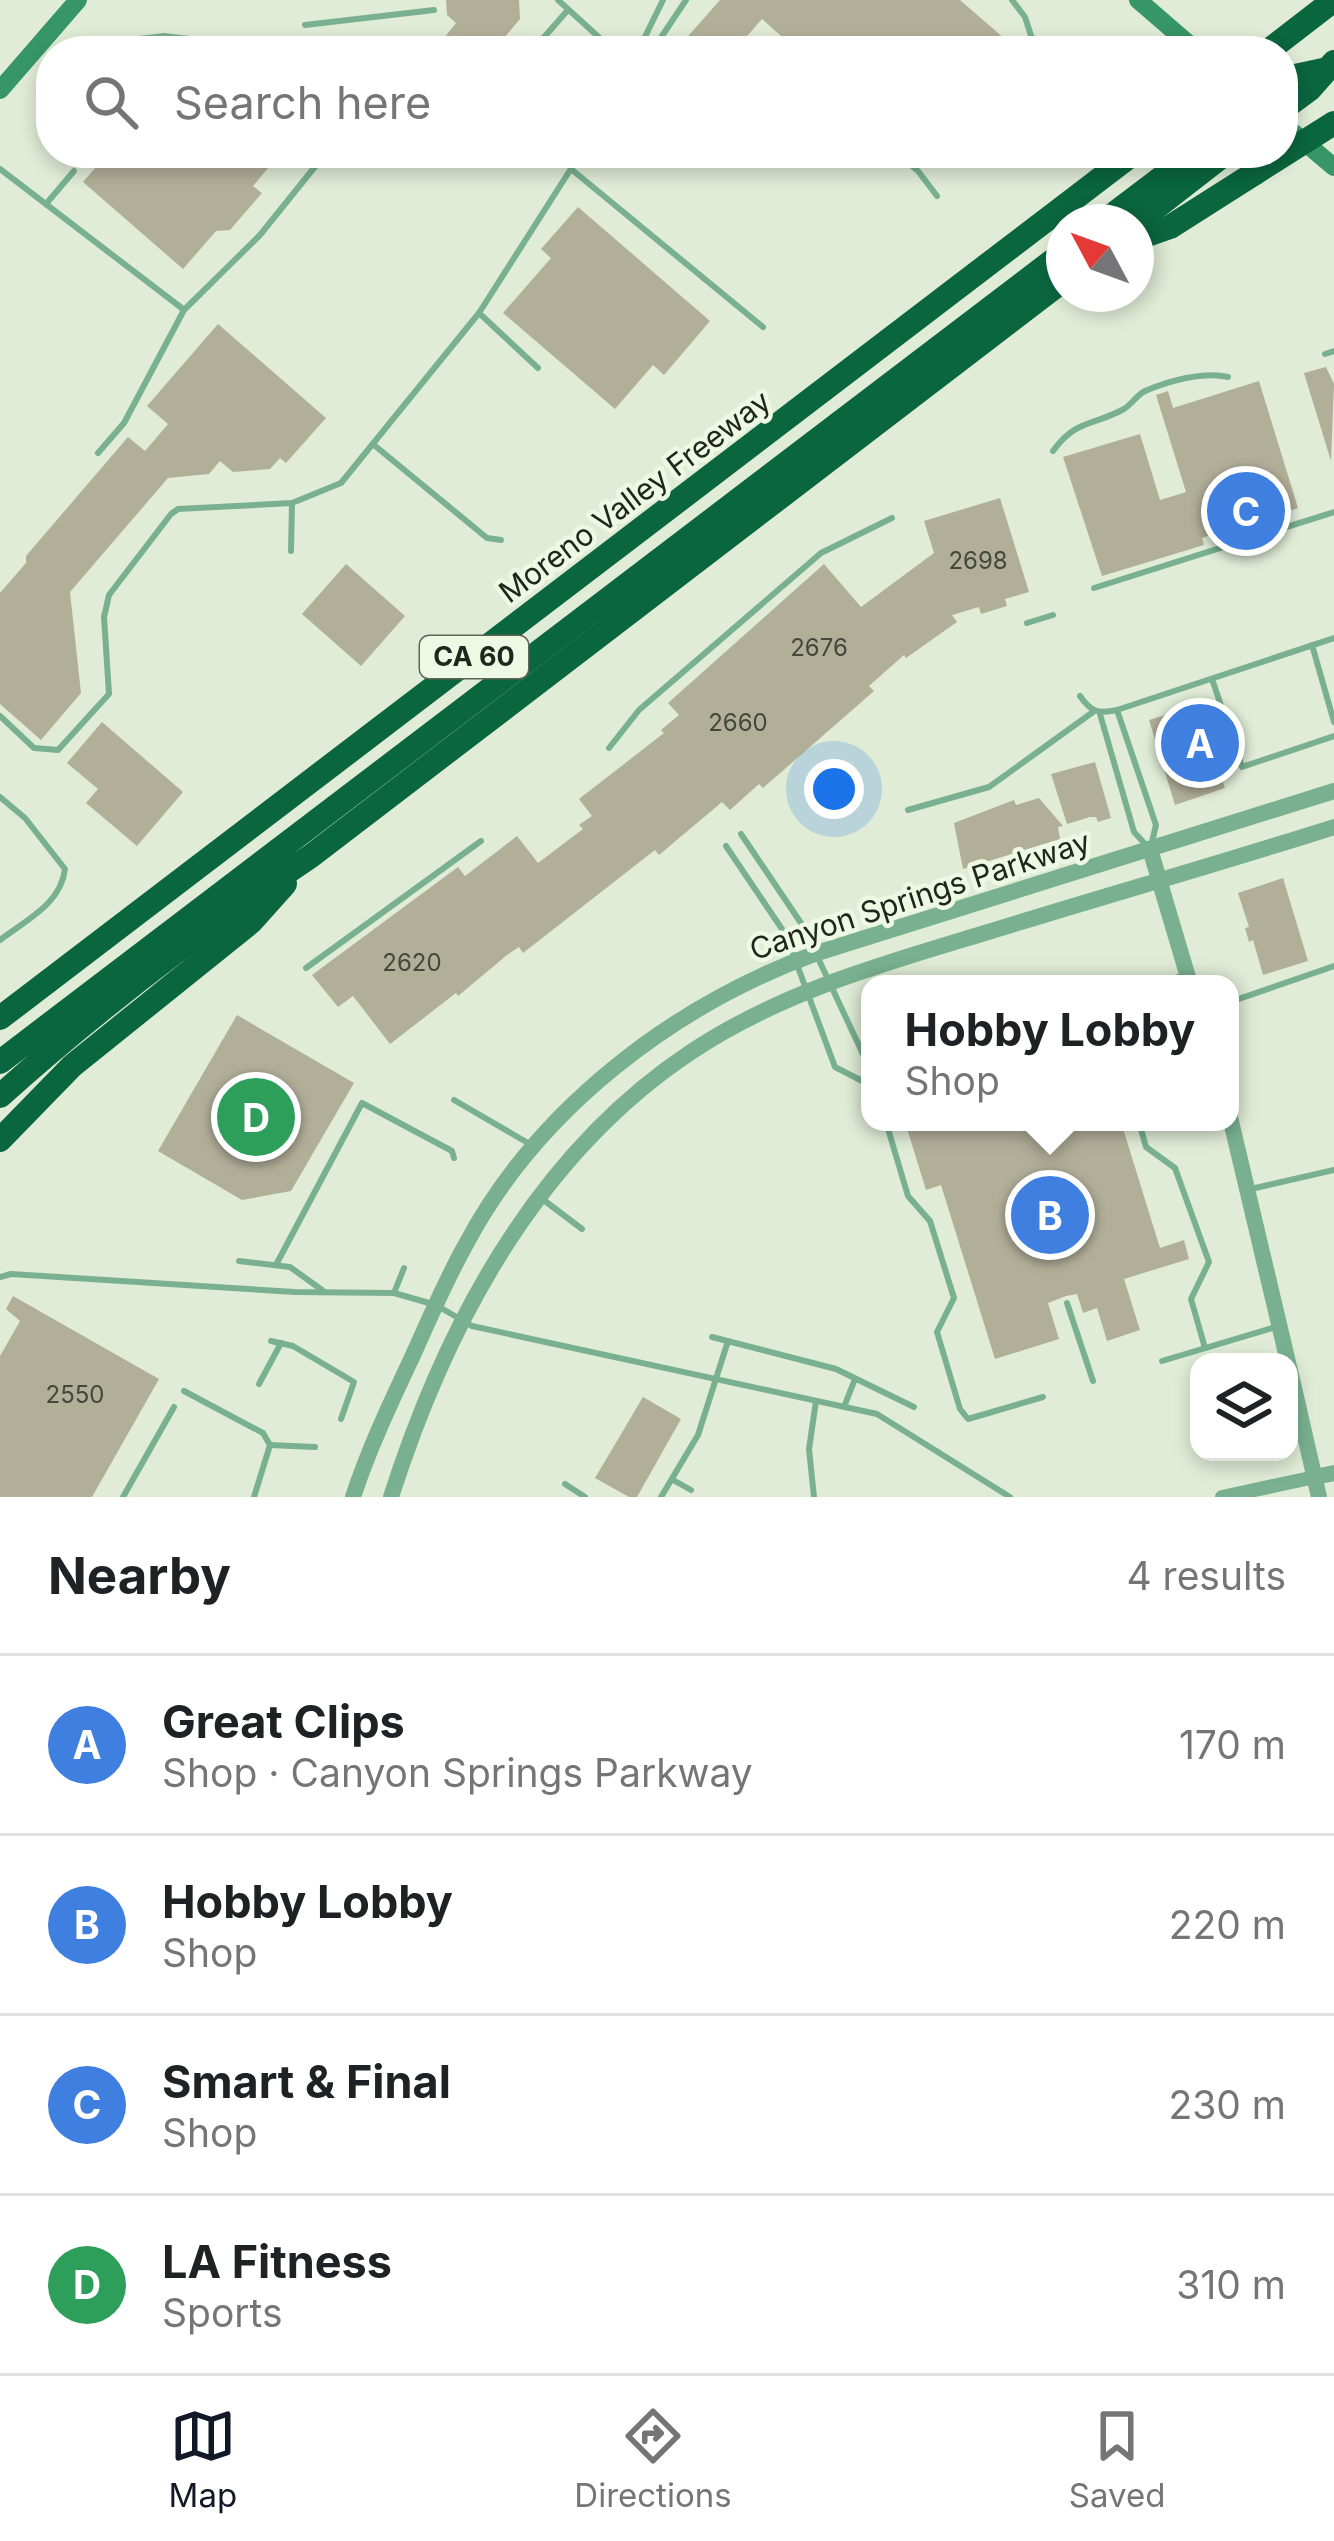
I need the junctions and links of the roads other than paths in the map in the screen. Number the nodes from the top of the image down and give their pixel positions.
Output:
1 (78, 0) edge
2 (557, 0) edge
3 (663, 0) edge
4 (686, 0) edge
5 (1012, 0) edge
6 (1138, 0) edge
7 (1312, 0) edge
8 (1334, 0) edge
9 (434, 10) dead end
10 (567, 11) junction
11 (305, 25) dead end
12 (47, 36) edge
13 (545, 36) edge
14 (596, 36) edge
15 (645, 36) edge
16 (662, 36) edge
17 (1031, 36) edge
18 (1180, 36) edge
19 (1282, 36) edge
20 (1288, 36) edge
21 (36, 48) edge
22 (0, 90) edge
23 (1334, 123) edge
24 (1298, 137) edge
25 (1298, 146) edge
26 (1334, 167) edge
27 (314, 168) edge
28 (910, 168) edge
29 (1114, 168) edge
30 (1174, 168) edge
31 (1207, 168) edge
32 (1263, 168) edge
33 (0, 169) edge
34 (571, 169) joint
35 (74, 172) dead end
36 (937, 196) dead end
37 (46, 204) junction
38 (1127, 204) edge
39 (1154, 209) edge
40 (1154, 233) edge
41 (1046, 266) edge
42 (1046, 294) edge
43 (184, 310) junction
44 (479, 313) junction
45 (763, 327) dead end
46 (1334, 351) edge
47 (1324, 354) dead end
48 (538, 368) dead end
49 (1228, 377) dead end
50 (374, 445) junction
51 (1053, 451) dead end
52 (98, 453) dead end
53 (292, 503) junction
54 (1334, 512) edge
55 (892, 518) dead end
56 (501, 540) dead end
57 (291, 551) dead end
58 (1094, 588) dead end
59 (1053, 615) dead end
60 (1027, 623) dead end
61 (1334, 638) edge
62 (1312, 646) junction
63 (1212, 679) junction
64 (1080, 696) dead end
65 (1118, 710) junction
66 (1097, 712) junction
67 (0, 716) edge
68 (1334, 722) edge
69 (1334, 736) edge
70 (609, 748) dead end
71 (1334, 791) edge
72 (0, 797) edge
73 (908, 810) dead end
74 (1334, 827) edge
75 (741, 834) dead end
76 (481, 841) dead end
77 (726, 846) dead end
78 (1150, 850) junction
79 (311, 856) junction
80 (1158, 882) junction
81 (0, 940) edge
82 (817, 952) junction
83 (795, 961) junction
84 (1334, 966) edge
85 (306, 968) dead end
86 (1188, 975) edge
87 (830, 980) junction
88 (806, 989) junction
89 (1239, 999) edge
90 (0, 1018) edge
91 (861, 1052) edge
92 (0, 1062) edge
93 (861, 1080) edge
94 (0, 1096) edge
95 (454, 1100) dead end
96 (889, 1131) edge
97 (1141, 1131) edge
98 (1233, 1131) edge
99 (0, 1140) edge
100 (535, 1149) junction
101 (454, 1158) dead end
102 (1334, 1170) edge
103 (1248, 1190) junction
104 (538, 1196) junction
105 (582, 1229) dead end
106 (239, 1261) dead end
107 (277, 1263) junction
108 (404, 1268) dead end
109 (0, 1277) edge
110 (325, 1292) junction
111 (394, 1292) junction
112 (1067, 1303) dead end
113 (436, 1305) junction
114 (464, 1320) junction
115 (1280, 1326) junction
116 (712, 1337) dead end
117 (271, 1341) dead end
118 (728, 1341) junction
119 (281, 1343) junction
120 (1205, 1348) junction
121 (1286, 1353) edge
122 (1162, 1361) dead end
123 (715, 1378) junction
124 (855, 1378) junction
125 (1093, 1382) dead end
126 (259, 1384) dead end
127 (184, 1391) dead end
128 (1043, 1396) dead end
129 (815, 1401) junction
130 (1298, 1403) edge
131 (914, 1407) dead end
132 (174, 1408) dead end
133 (844, 1408) junction
134 (341, 1419) dead end
135 (270, 1445) junction
136 (315, 1448) dead end
137 (1334, 1472) edge
138 (1315, 1477) junction
139 (672, 1479) junction
140 (565, 1484) dead end
141 (691, 1490) dead end
142 (123, 1497) edge
143 (254, 1497) edge
144 (353, 1497) edge
145 (391, 1497) edge
146 (585, 1497) edge
147 (661, 1497) edge
148 (814, 1497) edge
149 (1010, 1497) edge
150 (1222, 1497) edge
151 (1319, 1497) edge

1 - 12 main road
2 - 10 lane
3 - 15 lane
4 - 16 lane
5 - 17 lane
6 - 18 main road
7 - 19 highway
8 - 20 highway
9 - 11 lane
10 - 13 lane
10 - 14 lane
21 - 22 main road
23 - 25 highway, bridge
24 - 26 main road
27 - 43 lane
28 - 36 lane
29 - 90 highway, Moreno Valley Freeway / CA 60
30 - 38 highway
31 - 39 highway
32 - 40 highway, bridge
33 - 37 lane
34 - 44 lane
34 - 45 lane
35 - 37 lane
37 - 43 lane
41 - 92 highway
42 - 79 highway, CA 60
43 - 52 lane
44 - 48 lane
44 - 50 lane
46 - 47 lane
49 - 51 lane
50 - 53 lane
50 - 56 lane
53 - 57 lane
53 - 67 lane
54 - 58 lane
55 - 70 lane
59 - 60 lane
61 - 62 lane
62 - 63 lane
62 - 68 lane
63 - 65 lane
63 - 69 lane
64 - 66 lane
65 - 66 lane
65 - 78 lane
66 - 73 lane
66 - 78 lane
71 - 78 street, Canyon Springs Parkway
72 - 81 lane
74 - 80 street, Canyon Springs Parkway
75 - 82 lane
76 - 85 lane
77 - 83 lane
78 - 80 street
78 - 82 street, Canyon Springs Parkway
79 - 94 highway, CA 60
79 - 99 highway
80 - 86 street
80 - 87 street, Canyon Springs Parkway
82 - 83 street, Canyon Springs Parkway
82 - 87 lane
83 - 88 lane
83 - 100 street, Canyon Springs Parkway
84 - 89 lane
87 - 88 street, Canyon Springs Parkway
87 - 91 lane
88 - 93 lane
88 - 104 street, Canyon Springs Parkway
95 - 100 lane
96 - 128 lane
97 - 120 lane
98 - 103 street
100 - 113 street, Canyon Springs Parkway
101 - 107 lane
102 - 103 lane
103 - 115 street
104 - 105 lane
104 - 114 street, Canyon Springs Parkway
106 - 107 lane
107 - 110 lane
108 - 111 lane
109 - 110 lane
110 - 111 lane
111 - 113 lane
112 - 125 lane
113 - 114 lane
113 - 144 street, Canyon Springs Parkway
114 - 123 lane
114 - 145 street, Canyon Springs Parkway
115 - 120 lane
115 - 121 street
116 - 118 lane
117 - 119 lane
118 - 123 lane
118 - 124 lane
119 - 126 lane
119 - 134 lane
120 - 122 lane
123 - 129 lane
123 - 139 lane
124 - 131 lane
124 - 133 lane
127 - 135 lane
129 - 133 lane
129 - 148 lane
130 - 138 street
132 - 142 lane
133 - 149 lane
135 - 136 lane
135 - 143 lane
137 - 138 street
138 - 150 street
138 - 151 street
139 - 141 lane
139 - 147 lane
140 - 146 lane

